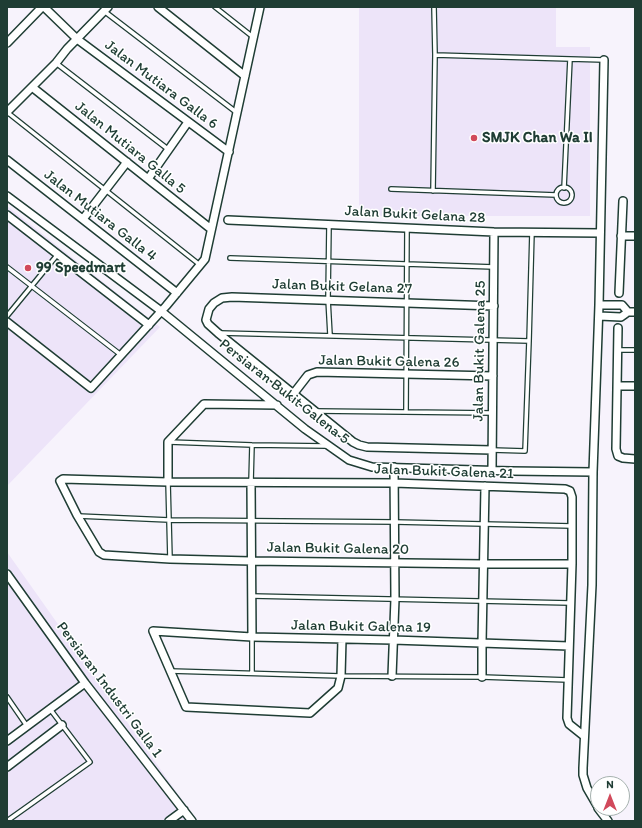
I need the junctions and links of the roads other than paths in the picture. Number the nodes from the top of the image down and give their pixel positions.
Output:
1 (43, 7) edge
2 (158, 7) edge
3 (215, 7) edge
4 (260, 7) edge
5 (434, 7) edge
6 (106, 9) edge
7 (53, 10) edge
8 (253, 38) junction
9 (77, 39) junction
10 (7, 43) edge
11 (435, 55) junction
12 (570, 59) junction
13 (604, 60) joint
14 (56, 63) junction
15 (245, 76) junction
16 (32, 87) junction
17 (7, 112) edge
18 (237, 113) junction
19 (188, 122) junction
20 (169, 150) junction
21 (229, 152) junction
22 (7, 160) edge
23 (127, 162) junction
24 (148, 179) junction
25 (564, 188) junction
26 (391, 189) dead end
27 (105, 190) junction
28 (433, 191) junction
29 (556, 195) junction
30 (7, 196) edge
31 (623, 201) dead end
32 (7, 215) edge
33 (83, 219) junction
34 (228, 220) dead end
35 (329, 224) junction
36 (407, 228) junction
37 (211, 230) junction
38 (494, 232) junction
39 (532, 232) junction
40 (600, 233) junction
41 (621, 236) junction
42 (635, 236) edge
43 (58, 254) junction
44 (230, 258) dead end
45 (329, 261) junction
46 (407, 264) junction
47 (200, 265) junction
48 (7, 267) edge
49 (494, 267) junction
50 (32, 287) junction
51 (177, 293) junction
52 (619, 293) dead end
53 (328, 299) junction
54 (406, 302) junction
55 (599, 304) junction
56 (494, 306) junction
57 (161, 311) junction
58 (631, 312) edge
59 (7, 316) edge
60 (599, 316) junction
61 (7, 322) edge
62 (149, 325) junction
63 (618, 328) dead end
64 (218, 333) junction
65 (330, 335) junction
66 (406, 337) junction
67 (493, 340) junction
68 (530, 341) junction
69 (618, 350) junction
70 (635, 350) edge
71 (121, 355) junction
72 (406, 374) junction
73 (493, 376) junction
74 (617, 386) junction
75 (635, 386) edge
76 (294, 393) junction
77 (276, 405) junction
78 (314, 411) junction
79 (406, 412) junction
80 (493, 413) junction
81 (168, 442) junction
82 (252, 445) junction
83 (330, 446) junction
84 (492, 450) junction
85 (635, 459) edge
86 (394, 467) junction
87 (492, 470) junction
88 (593, 472) junction
89 (168, 482) junction
90 (251, 482) junction
91 (394, 483) junction
92 (486, 486) junction
93 (77, 516) junction
94 (169, 520) junction
95 (251, 520) junction
96 (395, 522) junction
97 (485, 524) junction
98 (572, 526) junction
99 (170, 559) junction
100 (251, 561) junction
101 (394, 562) junction
102 (484, 564) junction
103 (572, 564) junction
104 (7, 574) edge
105 (252, 596) junction
106 (395, 599) junction
107 (484, 601) junction
108 (571, 603) junction
109 (252, 637) junction
110 (342, 639) junction
111 (393, 640) junction
112 (482, 643) junction
113 (569, 646) junction
114 (170, 671) junction
115 (252, 673) junction
116 (341, 676) junction
117 (392, 676) junction
118 (482, 677) junction
119 (568, 680) junction
120 (85, 683) junction
121 (7, 697) edge
122 (50, 709) junction
123 (62, 725) junction
124 (27, 726) junction
125 (584, 736) junction
126 (7, 741) edge
127 (7, 767) edge
128 (590, 793) edge
129 (184, 810) junction
130 (7, 821) edge
131 (169, 821) edge
132 (192, 821) edge

1 - 7 street, Jalan Mutiara Galla 6
1 - 10 street
2 - 15 street
3 - 8 lane
4 - 8 street
5 - 11 lane
6 - 9 street
6 - 18 lane
7 - 9 street, Jalan Mutiara Galla 6
8 - 15 street
9 - 14 street
9 - 19 street, Jalan Mutiara Galla 6
11 - 12 lane
11 - 28 lane
12 - 13 lane
12 - 25 lane
13 - 40 street
14 - 16 street
14 - 20 lane
15 - 18 street
16 - 17 street
16 - 23 street, Jalan Mutiara Galla 5
17 - 27 lane
18 - 21 street
19 - 20 street
19 - 21 street, Jalan Mutiara Galla 6
20 - 24 street
21 - 37 street
22 - 33 street, Jalan Mutiara Galla 4
23 - 24 street, Jalan Mutiara Galla 5
23 - 27 street
24 - 37 street, Jalan Mutiara Galla 5
25 - 29 lane
25 - 29 lane
26 - 28 lane
27 - 33 street
27 - 47 lane
28 - 29 lane
30 - 57 street, Persiaran Bukit Galena 5
31 - 41 street
32 - 43 street
33 - 51 street, Jalan Mutiara Galla 4
34 - 35 street, Jalan Bukit Gelana 28
35 - 36 street, Jalan Bukit Gelana 28
35 - 45 lane
36 - 38 street, Jalan Bukit Gelana 28
36 - 46 lane
37 - 47 street
38 - 39 street, Jalan Bukit Gelana 28
38 - 49 street, Jalan Bukit Galena 25
39 - 40 street, Jalan Bukit Gelana 28
39 - 68 lane
40 - 55 street
41 - 42 street
41 - 52 street
43 - 50 lane
43 - 62 street
44 - 45 lane
45 - 46 lane
45 - 53 lane
46 - 49 lane
46 - 54 lane
47 - 51 street
48 - 50 lane
49 - 56 street, Jalan Bukit Galena 25
50 - 59 lane
50 - 71 lane
51 - 57 street
53 - 54 street, Jalan Bukit Gelana 27
53 - 64 street, Jalan Bukit Gelana 27
53 - 65 lane
54 - 56 street, Jalan Bukit Gelana 27
54 - 66 lane
55 - 58 street
55 - 60 street
56 - 67 street, Jalan Bukit Galena 25
57 - 62 street
57 - 77 street, Persiaran Bukit Galena 5
58 - 60 street
60 - 88 street
61 - 71 street
62 - 71 street
63 - 69 street
64 - 65 lane
64 - 76 street
65 - 66 lane
66 - 67 lane
66 - 72 lane
67 - 68 lane
67 - 73 street, Jalan Bukit Galena 25
68 - 84 lane
69 - 70 lane
69 - 74 street
72 - 73 street, Jalan Bukit Galena 26
72 - 76 street, Jalan Bukit Galena 26
72 - 79 lane
73 - 80 street, Jalan Bukit Galena 25
74 - 75 street
74 - 85 street
76 - 78 street
77 - 81 street
77 - 83 street, Persiaran Bukit Galena 5
78 - 79 lane
78 - 84 street
79 - 80 lane
80 - 84 street, Jalan Bukit Galena 25
81 - 82 lane
81 - 89 street
82 - 83 lane
82 - 90 lane
83 - 86 street, Persiaran Bukit Galena 5
84 - 87 street, Jalan Bukit Galena 25
86 - 87 street, Persiaran Bukit Galena 5
86 - 91 street
87 - 88 street, Persiaran Bukit Galena 5
88 - 125 street
89 - 90 street, Jalan Bukit Galena 21
89 - 93 street, Jalan Bukit Galena 21
89 - 94 lane
90 - 91 street, Jalan Bukit Galena 21
90 - 95 street
91 - 92 street, Jalan Bukit Galena 21
91 - 96 street
92 - 97 street
92 - 98 street, Jalan Bukit Galena 21
93 - 94 lane
93 - 99 street, Jalan Bukit Galena 20
94 - 95 lane
94 - 99 lane
95 - 96 lane
95 - 100 street
96 - 97 lane
96 - 101 street
97 - 98 lane
97 - 102 street
98 - 103 street, Jalan Bukit Galena 21
99 - 100 street, Jalan Bukit Galena 20
100 - 101 street, Jalan Bukit Galena 20
100 - 105 street
101 - 102 street, Jalan Bukit Galena 20
101 - 106 street
102 - 103 street, Jalan Bukit Galena 20
102 - 107 street
103 - 108 street, Jalan Bukit Galena 21
104 - 120 street, Persiaran Industri Galla 1
105 - 106 lane
105 - 109 street
106 - 107 lane
106 - 111 street
107 - 108 lane
107 - 112 street
108 - 113 street, Jalan Bukit Galena 21
109 - 110 street, Jalan Bukit Galena 19
109 - 114 street, Jalan Bukit Galena 19
109 - 115 lane
110 - 111 street, Jalan Bukit Galena 19
110 - 116 street
111 - 112 street, Jalan Bukit Galena 19
111 - 117 street
112 - 113 street, Jalan Bukit Galena 19
112 - 118 street
113 - 119 street, Jalan Bukit Galena 21
114 - 115 lane
114 - 116 street
115 - 116 lane
116 - 117 lane
117 - 118 lane
118 - 119 lane
119 - 125 street, Jalan Bukit Galena 21
120 - 122 street
120 - 129 street, Persiaran Industri Galla 1
121 - 124 lane
122 - 123 lane
122 - 124 street
123 - 127 street
123 - 130 lane
124 - 126 street
125 - 128 street
129 - 131 street
129 - 132 street, Persiaran Industri Galla 1

